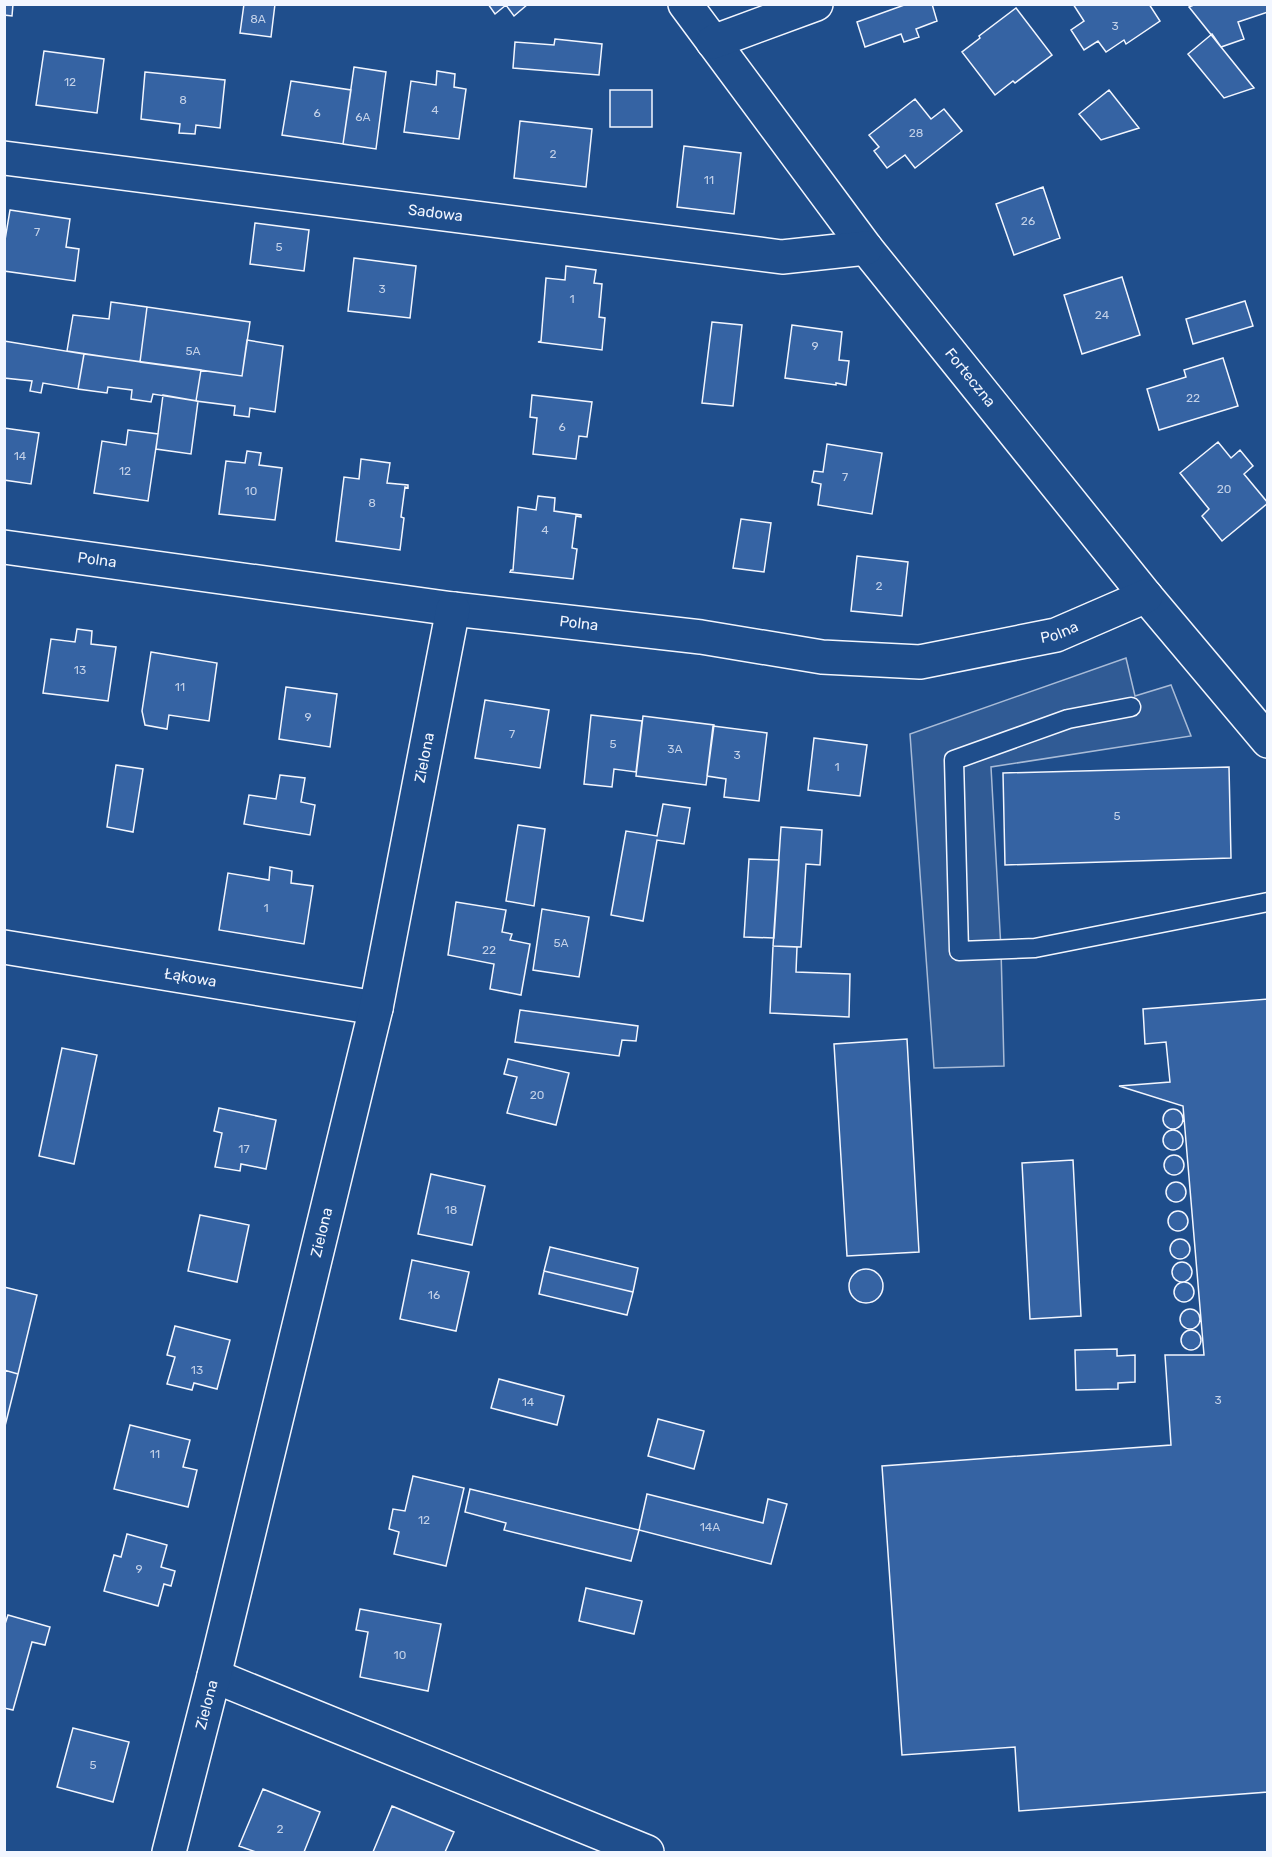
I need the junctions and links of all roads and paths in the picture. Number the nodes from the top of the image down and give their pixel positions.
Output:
1 (686, 4) edge
2 (816, 4) edge
3 (713, 42) junction
4 (4, 158) edge
5 (866, 248) junction
6 (4, 547) edge
7 (1146, 596) junction
8 (453, 609) junction
9 (1131, 707) dead end
10 (1268, 741) edge
11 (1268, 902) edge
12 (4, 947) edge
13 (376, 1008) junction
14 (214, 1676) junction
15 (169, 1852) edge
16 (647, 1852) edge

1 - 3 street, Forteczna
2 - 3 street
3 - 5 street, Forteczna
4 - 5 street, Sadowa
5 - 7 street, Forteczna
6 - 8 street, Polna
7 - 8 street, Polna
7 - 10 street, Forteczna
8 - 13 street, Zielona
9 - 11 lane
12 - 13 street, Łąkowa
13 - 14 street, Zielona
14 - 15 street, Zielona
14 - 16 street

